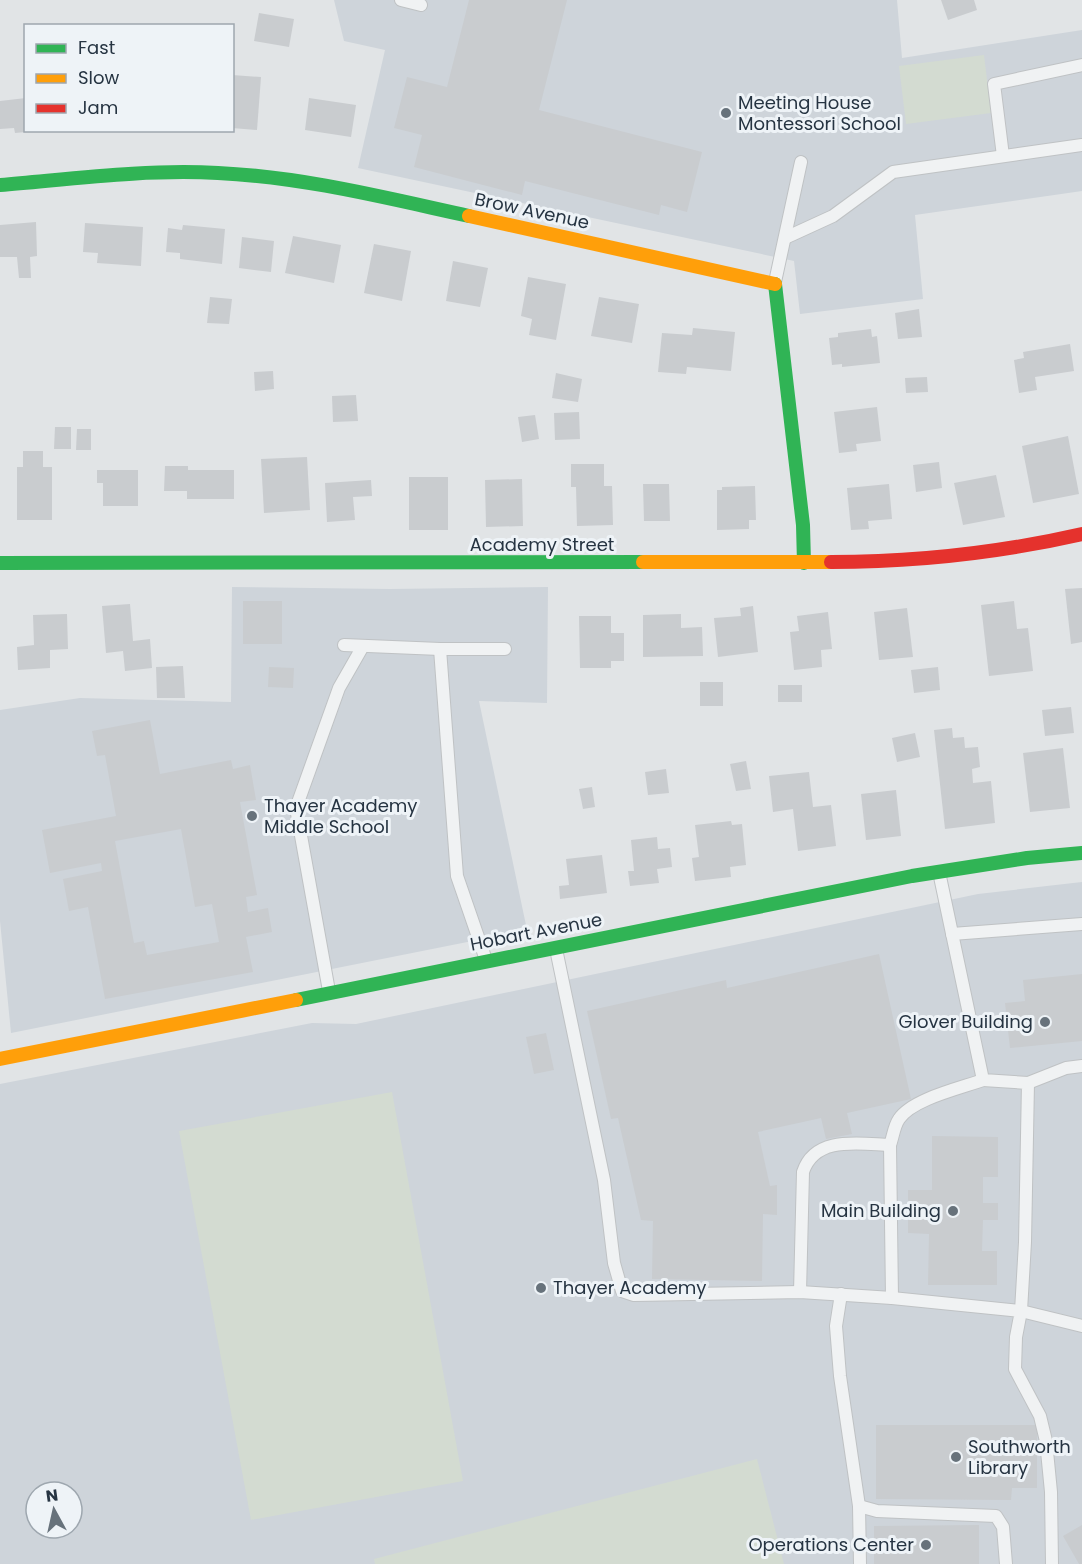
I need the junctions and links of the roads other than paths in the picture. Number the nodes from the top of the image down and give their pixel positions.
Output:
1 (401, 0) edge
2 (421, 5) dead end
3 (1082, 65) edge
4 (1082, 145) edge
5 (1003, 156) junction
6 (801, 162) dead end
7 (0, 185) edge
8 (785, 238) junction
9 (775, 283) junction
10 (1082, 534) edge
11 (0, 563) edge
12 (804, 563) junction
13 (344, 645) dead end
14 (363, 646) junction
15 (440, 649) junction
16 (505, 649) dead end
17 (1082, 853) edge
18 (939, 871) junction
19 (1082, 924) edge
20 (952, 934) junction
21 (555, 947) junction
22 (486, 961) junction
23 (329, 993) junction
24 (0, 1059) edge
25 (1082, 1066) edge
26 (984, 1080) junction
27 (1028, 1083) junction
28 (890, 1145) junction
29 (800, 1292) junction
30 (841, 1294) junction
31 (892, 1298) junction
32 (1021, 1311) junction
33 (1082, 1326) edge
34 (859, 1506) junction
35 (860, 1564) edge
36 (1006, 1564) edge
37 (1052, 1564) edge

1 - 2 lane
3 - 5 lane
4 - 5 lane
5 - 8 lane
6 - 8 lane
7 - 9 street, Brow Avenue
8 - 9 lane
9 - 12 street
10 - 12 street, Academy Street
11 - 12 street, Academy Street
13 - 14 lane
14 - 15 lane
14 - 23 lane
15 - 16 lane
15 - 22 lane
17 - 18 street, Hobart Avenue
18 - 20 lane
18 - 21 street, Hobart Avenue
19 - 20 lane
20 - 26 lane
21 - 22 street, Hobart Avenue
21 - 29 lane
22 - 23 street, Hobart Avenue
23 - 24 street, Hobart Avenue
25 - 27 lane
26 - 27 lane
26 - 28 lane
27 - 32 lane
28 - 29 lane
28 - 31 lane
29 - 30 lane
30 - 31 lane
30 - 34 lane
31 - 32 lane
32 - 33 lane
32 - 37 lane
34 - 35 lane
34 - 36 lane

